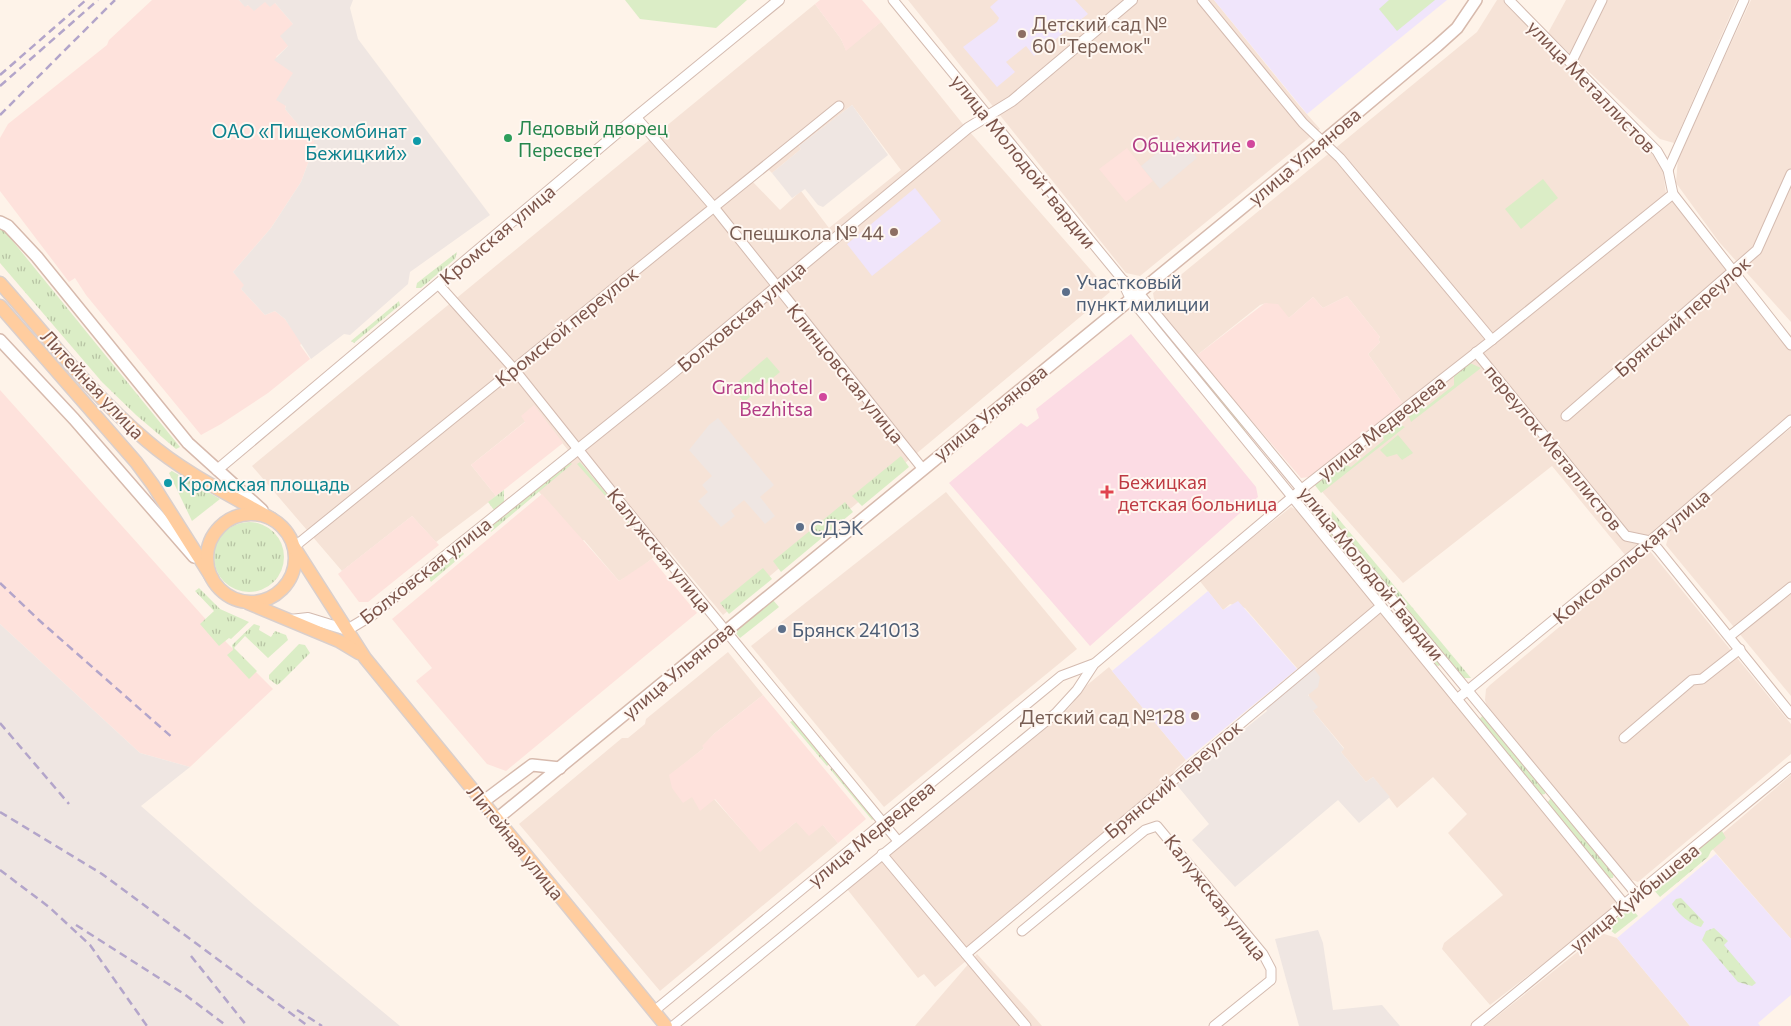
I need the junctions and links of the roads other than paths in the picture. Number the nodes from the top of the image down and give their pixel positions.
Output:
1 (779, 0) edge
2 (893, 0) edge
3 (1132, 0) edge
4 (1202, 0) edge
5 (1476, 0) edge
6 (1509, 0) edge
7 (1602, 0) edge
8 (1744, 0) edge
9 (1571, 63) junction
10 (839, 106) dead end
11 (636, 117) junction
12 (988, 117) junction
13 (1322, 142) junction
14 (1668, 170) junction
15 (1791, 174) edge
16 (1673, 194) junction
17 (713, 206) junction
18 (0, 222) edge
19 (1735, 271) junction
20 (0, 283) edge
21 (438, 284) junction
22 (777, 286) junction
23 (1134, 295) junction
24 (0, 306) edge
25 (0, 340) edge
26 (1492, 340) junction
27 (1791, 345) edge
28 (1476, 352) junction
29 (514, 369) junction
30 (1566, 416) dead end
31 (1791, 420) edge
32 (578, 448) junction
33 (922, 468) junction
34 (217, 470) junction
35 (1302, 488) junction
36 (1292, 497) junction
37 (272, 519) junction
38 (1650, 540) junction
39 (294, 547) junction
40 (212, 578) junction
41 (1791, 587) edge
42 (244, 601) junction
43 (1382, 606) junction
44 (289, 620) junction
45 (347, 630) junction
46 (725, 630) junction
47 (1730, 636) junction
48 (1740, 649) junction
49 (365, 658) junction
50 (1094, 664) junction
51 (1469, 690) junction
52 (1457, 699) junction
53 (1791, 714) edge
54 (1624, 738) dead end
55 (1791, 767) edge
56 (560, 768) junction
57 (484, 801) junction
58 (498, 818) junction
59 (884, 822) junction
60 (898, 840) junction
61 (882, 854) junction
62 (1637, 895) junction
63 (1625, 905) junction
64 (1022, 931) dead end
65 (966, 954) junction
66 (654, 1011) junction
67 (666, 1026) edge
68 (673, 1026) edge
69 (1026, 1026) edge
70 (1214, 1026) edge
71 (1476, 1026) edge

1 - 11 street, Кромская улица
2 - 12 street, улица Молодой Гвардии
3 - 12 street, Болховская улица
4 - 13 street, переулок Металлистов
5 - 13 main road, улица Ульянова
6 - 9 street, улица Металлистов
7 - 9 street
8 - 14 street
9 - 14 street, улица Металлистов
10 - 17 street, Кромской переулок
11 - 17 street, Клинцовская улица
11 - 21 street, Кромская улица
12 - 22 street, Болховская улица
12 - 23 street, улица Молодой Гвардии
13 - 23 main road, улица Ульянова
13 - 26 street, переулок Металлистов
14 - 16 street, улица Металлистов
15 - 19 street, Брянский переулок
16 - 19 street, улица Металлистов
16 - 26 street, улица Медведева
17 - 22 street, Клинцовская улица
17 - 29 street, Кромской переулок
18 - 34 main road
19 - 27 street, улица Металлистов
19 - 30 street, Брянский переулок
20 - 37 main road, Литейная улица
21 - 29 street, Калужская улица
21 - 34 street, Кромская улица
22 - 32 street, Болховская улица
22 - 33 street, Клинцовская улица
23 - 33 main road, улица Ульянова
23 - 35 street, улица Молодой Гвардии
23 - 36 street, улица Молодой Гвардии
24 - 40 main road, Литейная улица
25 - 40 main road
26 - 28 street, улица Медведева
28 - 35 street, улица Медведева
28 - 38 street, переулок Металлистов
29 - 32 street, Калужская улица
29 - 39 street, Кромской переулок
31 - 38 street, Комсомольская улица
32 - 45 street, Болховская улица
32 - 46 street, Калужская улица
33 - 46 main road, улица Ульянова
34 - 37 main road
35 - 36 street, улица Медведева
35 - 51 street, улица Молодой Гвардии
36 - 43 street, улица Молодой Гвардии
36 - 50 street, улица Медведева
37 - 39 main road
37 - 40 main road
38 - 47 street
38 - 51 street, Комсомольская улица
39 - 42 main road
39 - 45 main road, Литейная улица
40 - 42 main road
41 - 47 street
42 - 44 main road, Литейная улица
43 - 52 street, улица Молодой Гвардии
43 - 65 street, Брянский переулок
44 - 45 street
44 - 49 main road, Литейная улица
45 - 49 main road, Литейная улица
46 - 56 main road, улица Ульянова
46 - 59 street, Калужская улица
47 - 48 street
48 - 53 street
48 - 54 street
49 - 57 main road, Литейная улица
50 - 59 street, улица Медведева
50 - 60 street, улица Медведева
51 - 52 street, Комсомольская улица
51 - 62 street, улица Молодой Гвардии
52 - 63 street, улица Молодой Гвардии
55 - 62 street, улица Куйбышева
56 - 57 main road
56 - 58 main road, улица Ульянова
57 - 58 main road, Литейная улица
58 - 66 main road, Литейная улица
59 - 60 street, Калужская улица
59 - 66 street, улица Медведева
60 - 61 street, улица Медведева
61 - 65 street
61 - 68 street, улица Медведева
62 - 63 street, улица Куйбышева
63 - 71 street, улица Куйбышева
64 - 70 street, Калужская улица
65 - 69 street
66 - 67 main road, Литейная улица

